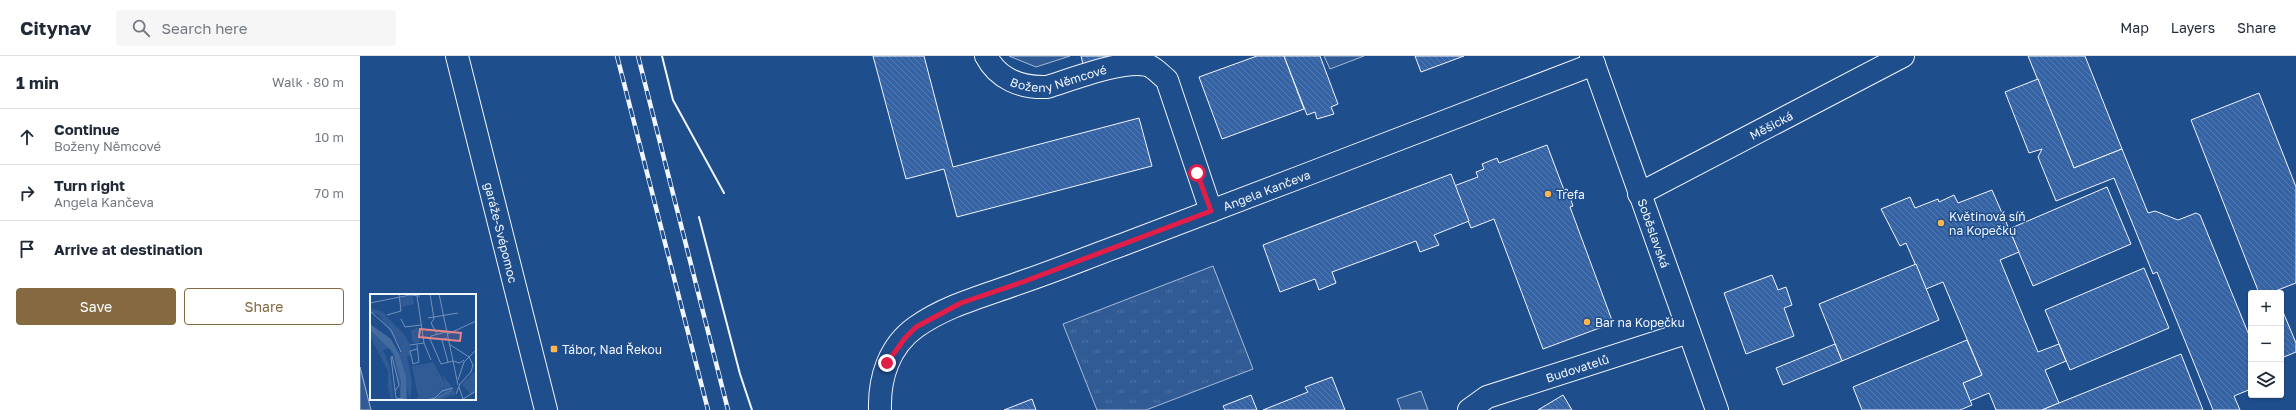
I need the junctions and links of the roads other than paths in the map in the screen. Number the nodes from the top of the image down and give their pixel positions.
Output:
1 (457, 56) edge
2 (986, 56) edge
3 (1903, 56) edge
4 (1592, 60) edge
5 (1639, 194) junction
6 (1211, 211) junction
7 (1688, 332) junction
8 (546, 410) edge
9 (880, 410) edge
10 (1469, 410) edge
11 (1717, 410) edge

1 - 8 street, garáže-Svépomoc
2 - 6 street, Boženy Němcové
3 - 5 street, Měšická
4 - 5 street, Soběslavská
4 - 6 street, Angela Kančeva
5 - 7 street, Soběslavská
6 - 9 street, Angela Kančeva
7 - 10 street, Budovatelů
7 - 11 street, Soběslavská

